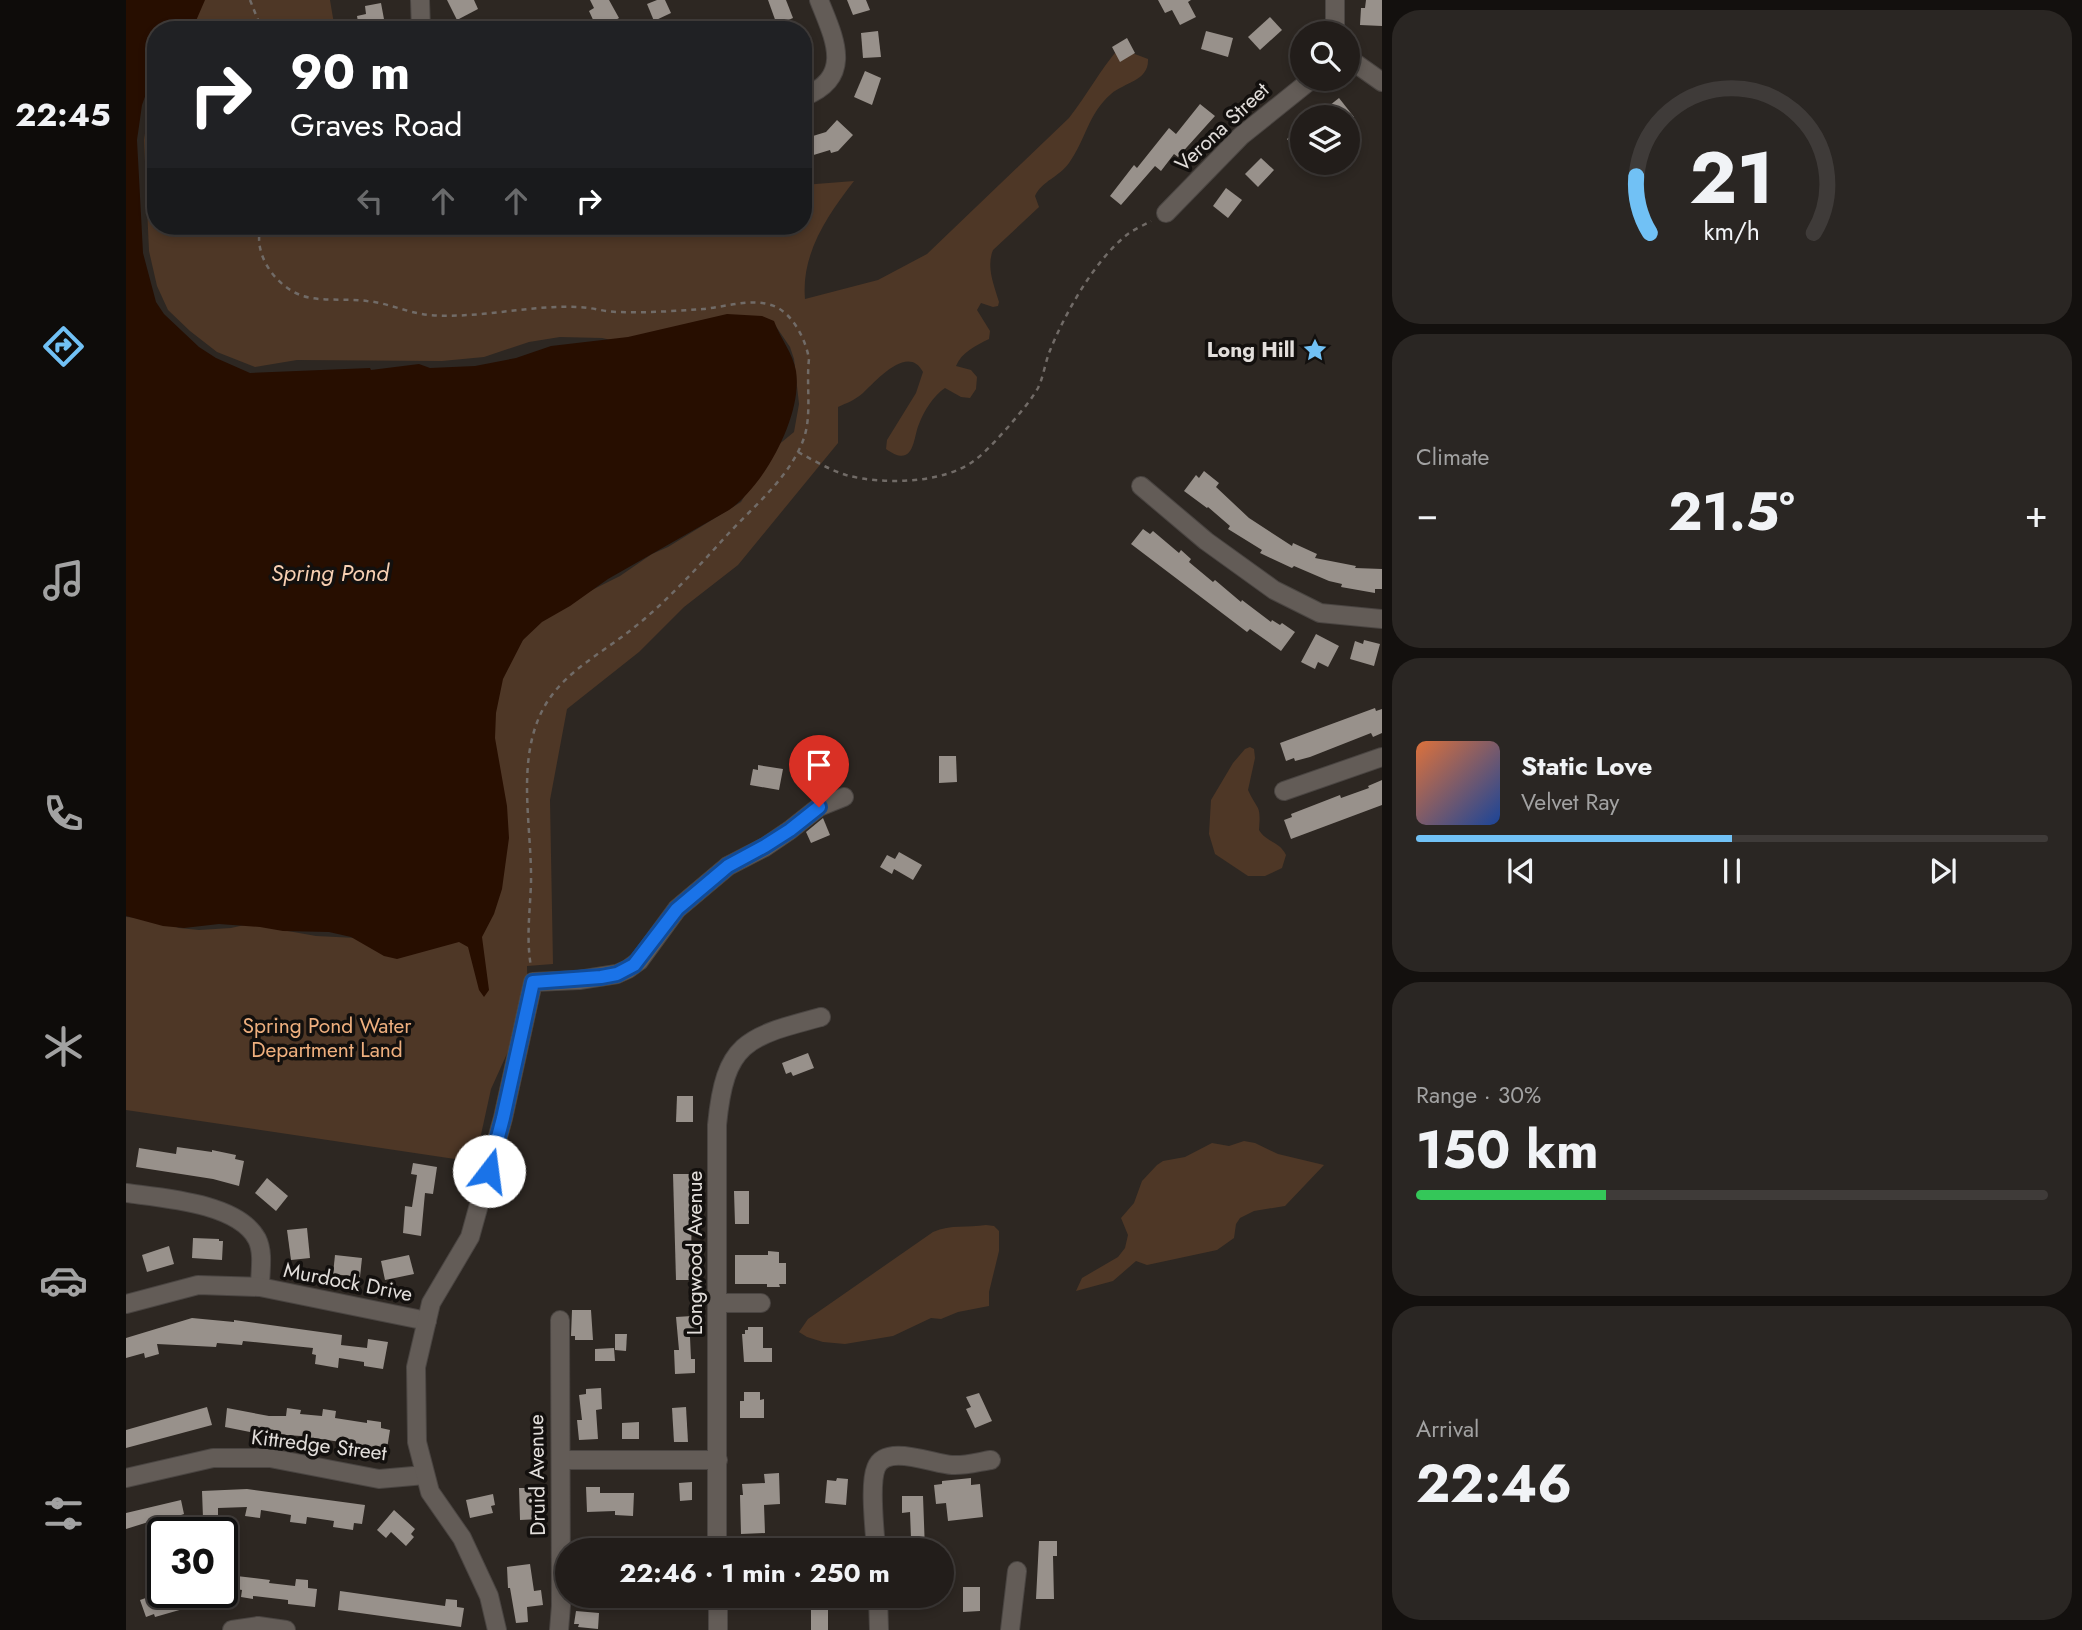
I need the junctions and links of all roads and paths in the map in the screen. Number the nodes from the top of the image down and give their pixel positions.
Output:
1 (250, 0) edge
2 (421, 0) edge
3 (819, 0) edge
4 (1335, 0) edge
5 (258, 21) edge
6 (421, 21) edge
7 (1335, 21) edge
8 (1360, 66) edge
9 (1382, 82) edge
10 (1297, 91) edge
11 (812, 94) edge
12 (1167, 213) joint
13 (260, 235) edge
14 (798, 452) junction
15 (1141, 486) dead end
16 (1382, 619) edge
17 (1382, 757) edge
18 (1284, 792) dead end
19 (844, 797) dead end
20 (533, 982) junction
21 (821, 1017) dead end
22 (126, 1193) edge
23 (260, 1287) junction
24 (718, 1303) junction
25 (761, 1303) dead end
26 (126, 1304) edge
27 (560, 1320) dead end
28 (427, 1321) junction
29 (561, 1460) junction
30 (718, 1460) junction
31 (991, 1460) dead end
32 (425, 1475) junction
33 (126, 1478) edge
34 (717, 1538) edge
35 (876, 1538) edge
36 (1017, 1572) dead end
37 (718, 1608) edge
38 (878, 1608) edge
39 (232, 1630) edge
40 (286, 1630) edge
41 (497, 1630) edge
42 (559, 1630) edge
43 (718, 1630) edge
44 (878, 1630) edge
45 (1010, 1630) edge

1 - 5 path
2 - 6 street
3 - 11 street
4 - 7 street
8 - 9 street
10 - 12 street, Verona Street
12 - 14 path
13 - 14 path
14 - 20 path
15 - 16 street
17 - 18 street
19 - 20 street
20 - 28 street
21 - 24 street, Longwood Avenue
22 - 23 street, Murdock Drive
23 - 26 street, Murdock Drive
23 - 28 street, Murdock Drive
24 - 25 street
24 - 30 street, Longwood Avenue
27 - 29 street, Druid Avenue
28 - 32 street
29 - 30 street
29 - 42 street, Druid Avenue
30 - 34 street, Longwood Avenue
31 - 35 street
32 - 33 street, Kittredge Street
32 - 41 street
36 - 45 street
37 - 43 street
38 - 44 street
39 - 40 street

